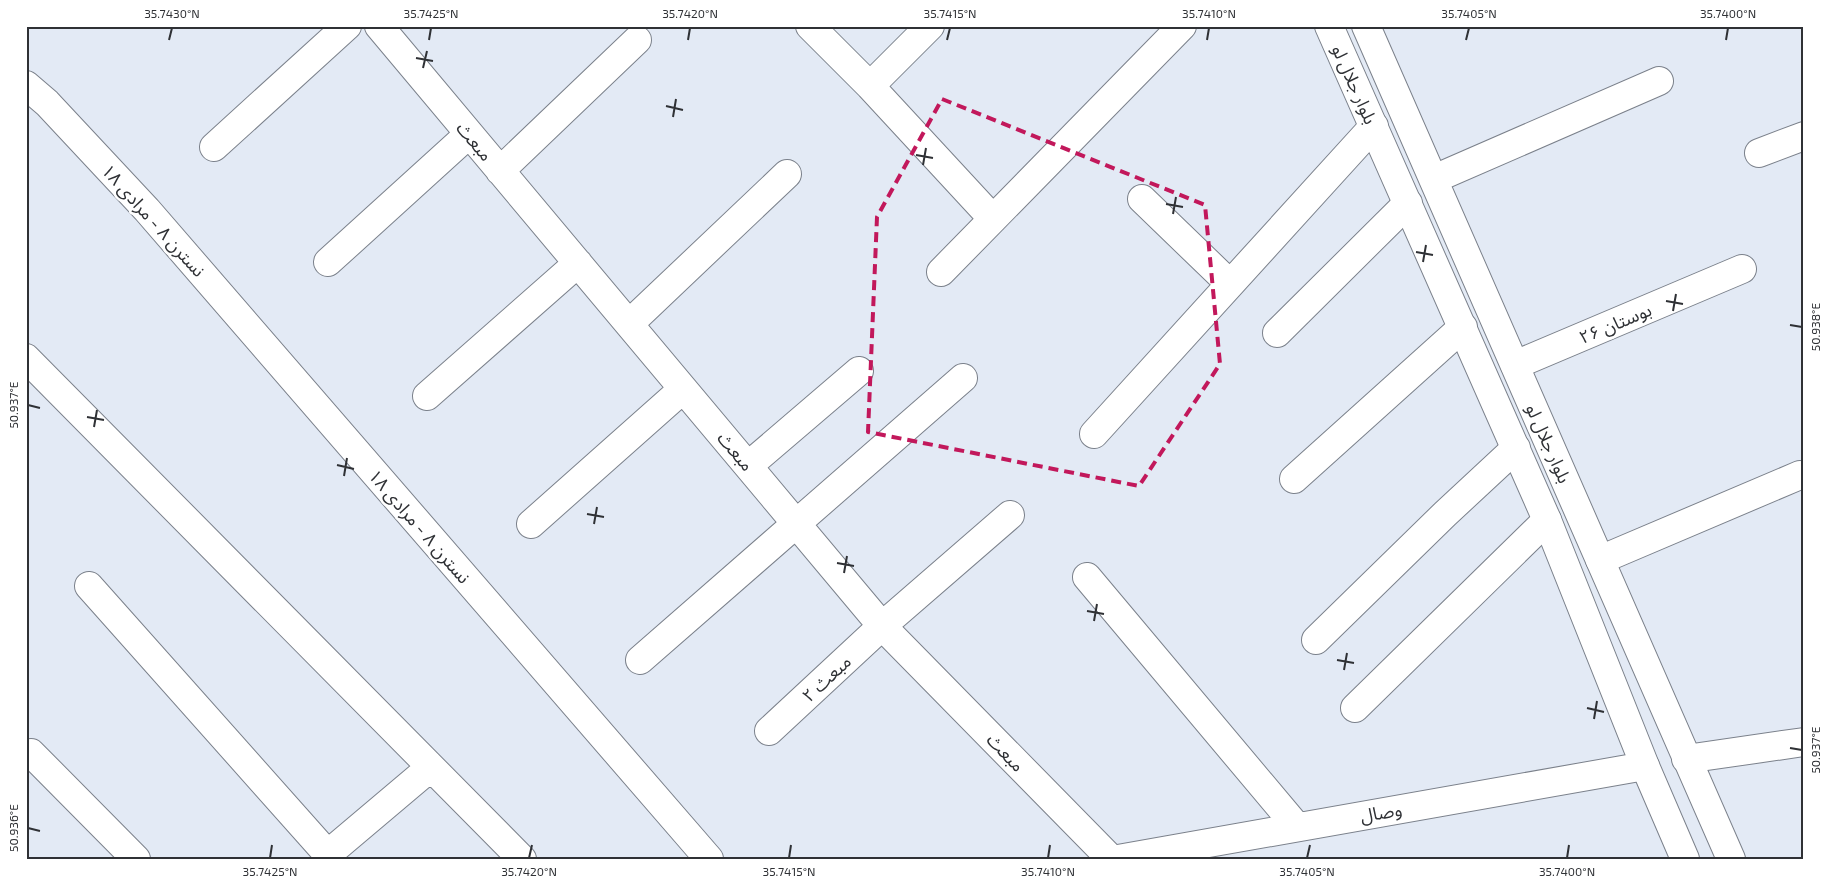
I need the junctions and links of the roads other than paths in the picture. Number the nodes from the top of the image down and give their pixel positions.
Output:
1 (347, 26) edge
2 (810, 26) edge
3 (930, 26) edge
4 (1182, 26) edge
5 (1329, 26) edge
6 (1366, 26) edge
7 (393, 31) edge
8 (637, 40) dead end
9 (1660, 81) dead end
10 (26, 85) edge
11 (870, 86) junction
12 (1374, 126) junction
13 (469, 134) junction
14 (1804, 136) edge
15 (214, 148) dead end
16 (1759, 153) dead end
17 (500, 171) junction
18 (788, 174) dead end
19 (1434, 179) junction
20 (1142, 199) dead end
21 (1408, 203) junction
22 (993, 219) junction
23 (328, 262) dead end
24 (578, 264) junction
25 (1742, 269) dead end
26 (941, 272) dead end
27 (1230, 284) junction
28 (629, 324) junction
29 (1463, 327) junction
30 (1277, 333) dead end
31 (26, 358) edge
32 (1515, 365) junction
33 (859, 371) dead end
34 (963, 378) dead end
35 (684, 389) junction
36 (427, 396) dead end
37 (1094, 434) dead end
38 (1516, 448) junction
39 (748, 466) junction
40 (1800, 475) dead end
41 (1294, 479) dead end
42 (1010, 515) dead end
43 (1547, 520) junction
44 (796, 522) junction
45 (531, 524) dead end
46 (1600, 560) junction
47 (1088, 576) dead end
48 (89, 586) dead end
49 (882, 626) junction
50 (1316, 640) dead end
51 (640, 660) dead end
52 (1355, 708) dead end
53 (769, 731) dead end
54 (1804, 742) edge
55 (30, 754) dead end
56 (1686, 759) junction
57 (1645, 766) junction
58 (431, 767) junction
59 (1297, 827) junction
60 (330, 856) edge
61 (136, 859) edge
62 (522, 859) edge
63 (709, 859) edge
64 (1111, 859) edge
65 (1118, 859) edge
66 (1685, 859) edge
67 (1731, 859) edge

1 - 15 street
2 - 11 street
3 - 11 street
4 - 22 street
5 - 12 street, بلوار جلال لو
6 - 19 street, بلوار جلال لو
7 - 13 street, مبعث
8 - 17 street
9 - 19 street
10 - 63 street, نسترن ۸ - مرادی ۱۸
11 - 22 street
12 - 21 street, بلوار جلال لو
12 - 27 street
13 - 17 street, مبعث
13 - 23 street
14 - 16 street
17 - 24 street, مبعث
18 - 28 street
19 - 32 street, بلوار جلال لو
20 - 27 street
21 - 29 street, بلوار جلال لو
21 - 30 street
22 - 26 street
24 - 28 street, مبعث
24 - 36 street
25 - 32 street, بوستان ۲۶
27 - 37 street
28 - 35 street, مبعث
29 - 38 street, بلوار جلال لو
29 - 41 street
31 - 58 street
32 - 46 street, بلوار جلال لو
33 - 39 street
34 - 44 street
35 - 39 street, مبعث
35 - 45 street
38 - 43 street, بلوار جلال لو
38 - 50 street
39 - 44 street, مبعث
40 - 46 street
42 - 49 street, مبعث ۲
43 - 52 street
43 - 57 street, بلوار جلال لو
44 - 49 street, مبعث
44 - 51 street
46 - 56 street, بلوار جلال لو
47 - 59 street
48 - 60 street
49 - 53 street, مبعث ۲
49 - 64 street, مبعث
54 - 56 street
55 - 61 street
56 - 67 street, بلوار جلال لو
57 - 59 street, وصال
57 - 66 street, بلوار جلال لو
58 - 60 street
58 - 62 street
59 - 65 street, وصال

